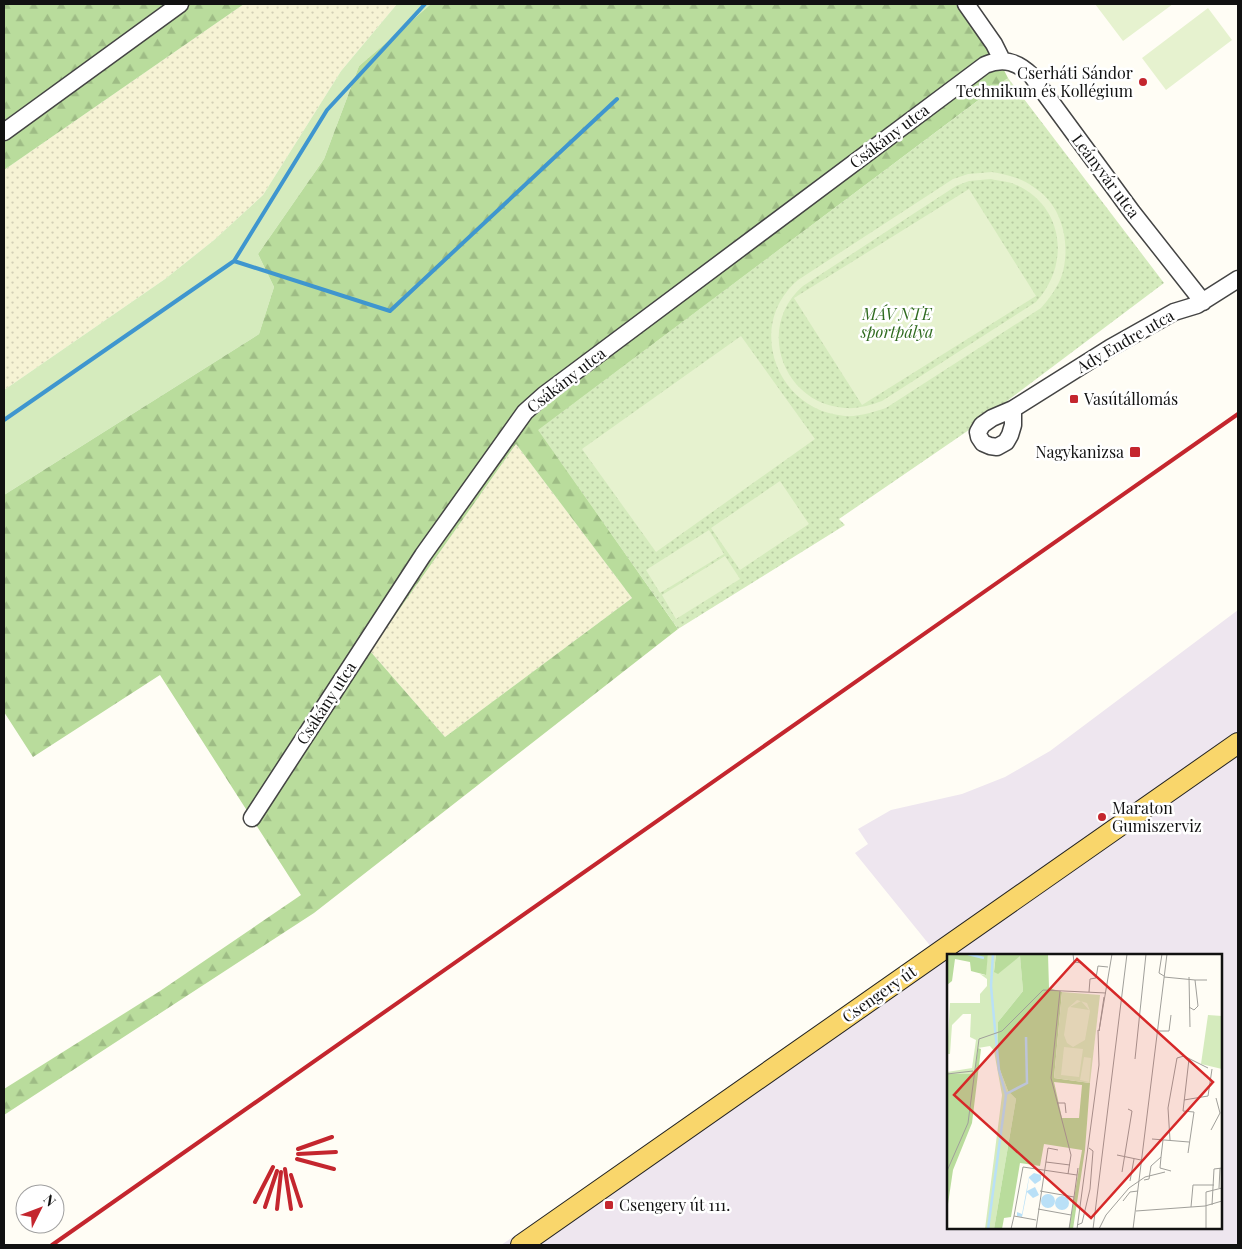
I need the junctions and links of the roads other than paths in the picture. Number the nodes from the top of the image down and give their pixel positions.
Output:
1 (180, 4) edge
2 (966, 4) edge
3 (1002, 60) junction
4 (4, 132) edge
5 (1238, 278) edge
6 (1203, 302) junction
7 (1013, 417) dead end
8 (1238, 743) edge
9 (252, 818) dead end
10 (520, 1245) edge

1 - 4 street
2 - 3 street
3 - 6 street, Leányvár utca
3 - 9 street, Csákány utca
5 - 6 street, Ady Endre utca
6 - 7 street, Ady Endre utca
8 - 10 main road, Csengery út

